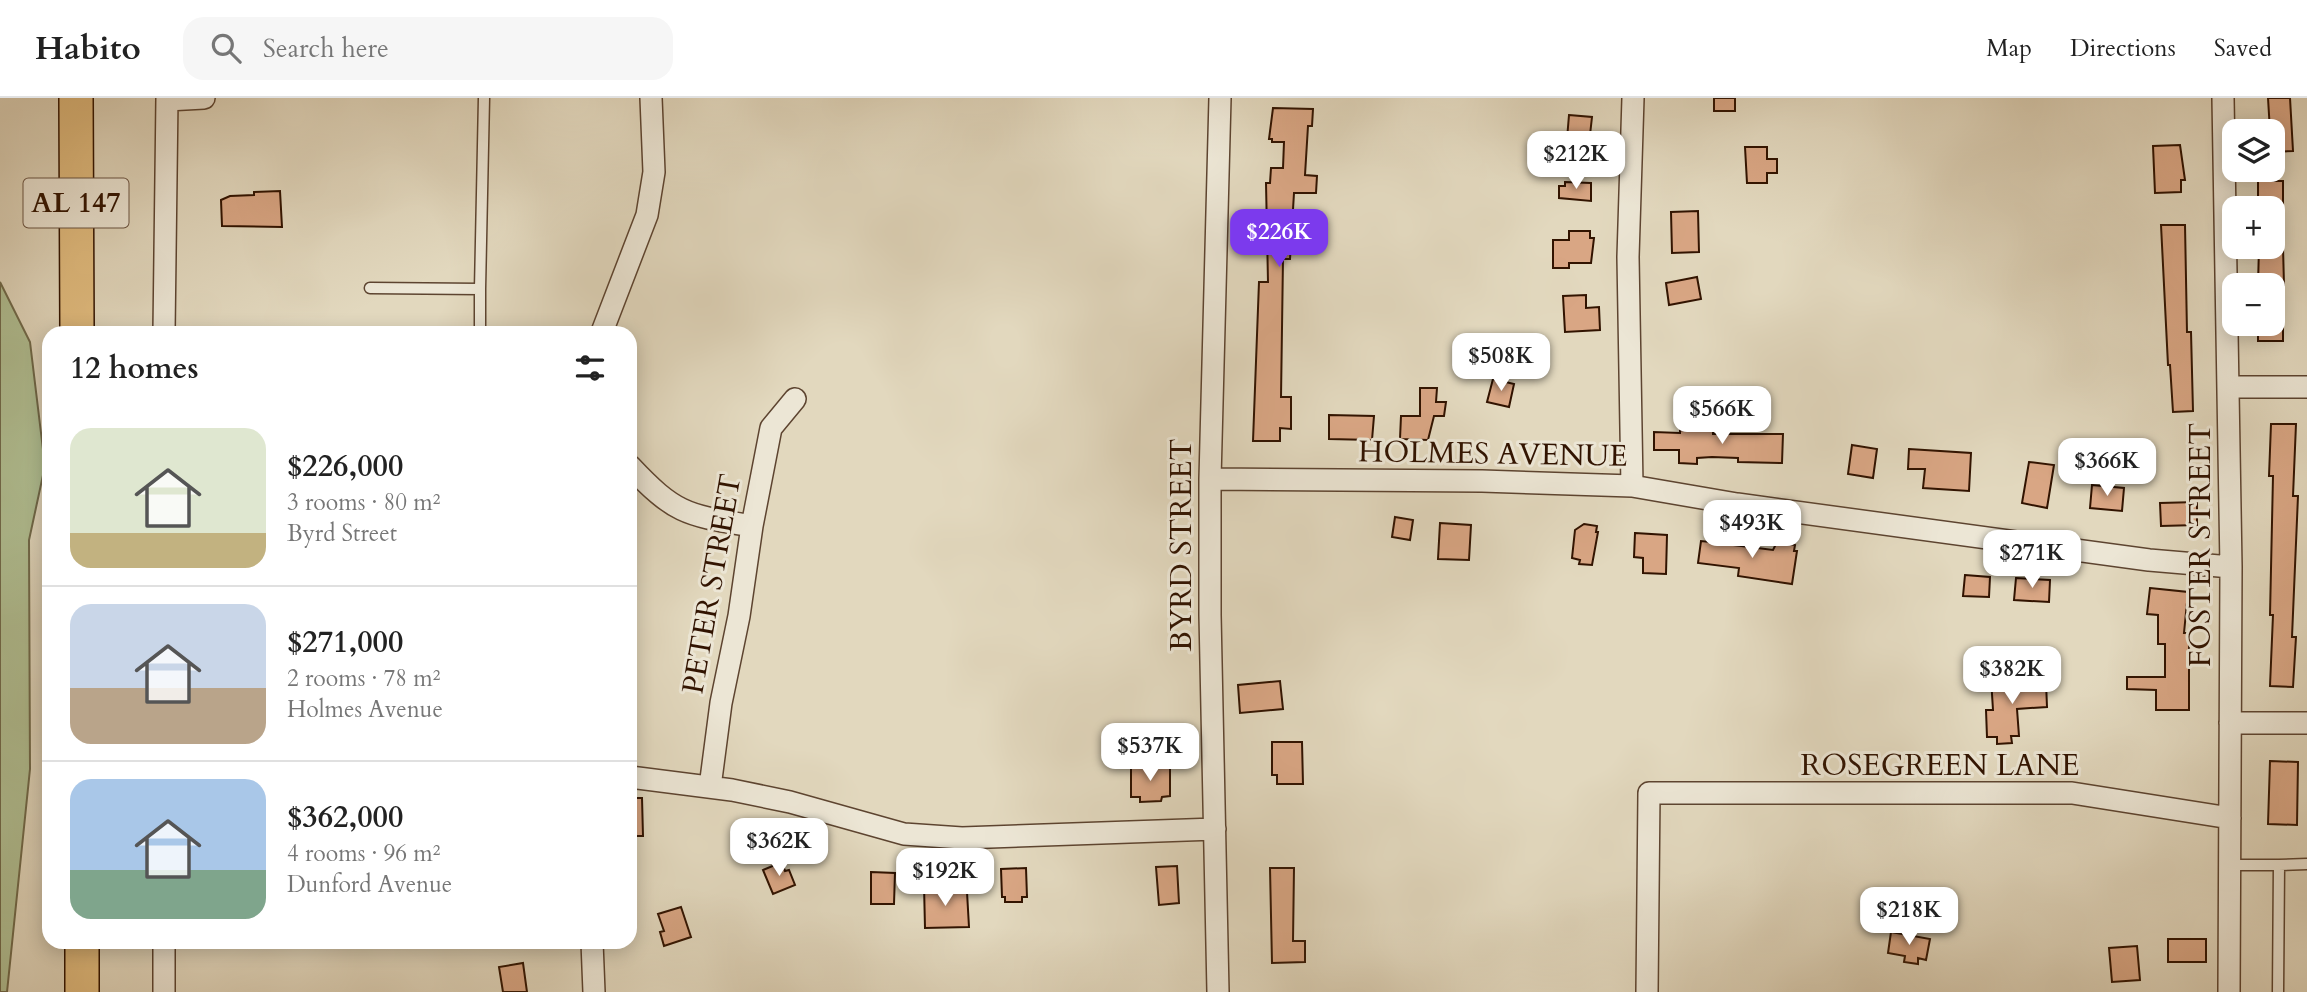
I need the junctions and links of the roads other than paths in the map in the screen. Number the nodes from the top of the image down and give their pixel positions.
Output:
1 (76, 98) edge
2 (204, 98) edge
3 (484, 98) edge
4 (652, 98) edge
5 (1220, 98) edge
6 (1633, 98) edge
7 (2223, 98) edge
8 (167, 99) edge
9 (370, 288) dead end
10 (480, 289) junction
11 (77, 326) edge
12 (164, 326) edge
13 (480, 326) edge
14 (604, 326) edge
15 (2229, 387) junction
16 (2307, 387) edge
17 (795, 399) dead end
18 (637, 473) edge
19 (1209, 479) junction
20 (1632, 486) junction
21 (752, 526) junction
22 (2231, 568) junction
23 (2230, 723) junction
24 (2307, 723) edge
25 (637, 778) edge
26 (710, 787) junction
27 (2230, 818) junction
28 (1215, 830) junction
29 (2307, 864) edge
30 (2230, 865) junction
31 (2279, 865) junction
32 (82, 949) edge
33 (164, 949) edge
34 (592, 949) edge
35 (82, 992) edge
36 (164, 992) edge
37 (594, 992) edge
38 (1218, 992) edge
39 (1647, 992) edge
40 (2229, 992) edge
41 (2278, 992) edge

1 - 11 main road, AL 147
2 - 8 street
3 - 10 lane
4 - 14 street
5 - 19 street, BYRD STREET
6 - 20 street
7 - 15 street, FOSTER STREET
8 - 12 street
9 - 10 lane
10 - 13 lane
15 - 16 street
15 - 22 street, FOSTER STREET
17 - 21 street, PETER STREET
18 - 21 street
19 - 20 street, HOLMES AVENUE
19 - 28 street, BYRD STREET
20 - 22 street, HOLMES AVENUE
21 - 26 street, PETER STREET
22 - 23 street, FOSTER STREET
23 - 24 street
23 - 27 street, FOSTER STREET
25 - 26 street
26 - 28 street
27 - 30 street, FOSTER STREET
27 - 39 street, ROSEGREEN LANE
28 - 38 street, BYRD STREET
29 - 31 lane
30 - 31 lane
30 - 40 street, FOSTER STREET
31 - 41 lane
32 - 35 main road
33 - 36 street
34 - 37 street

